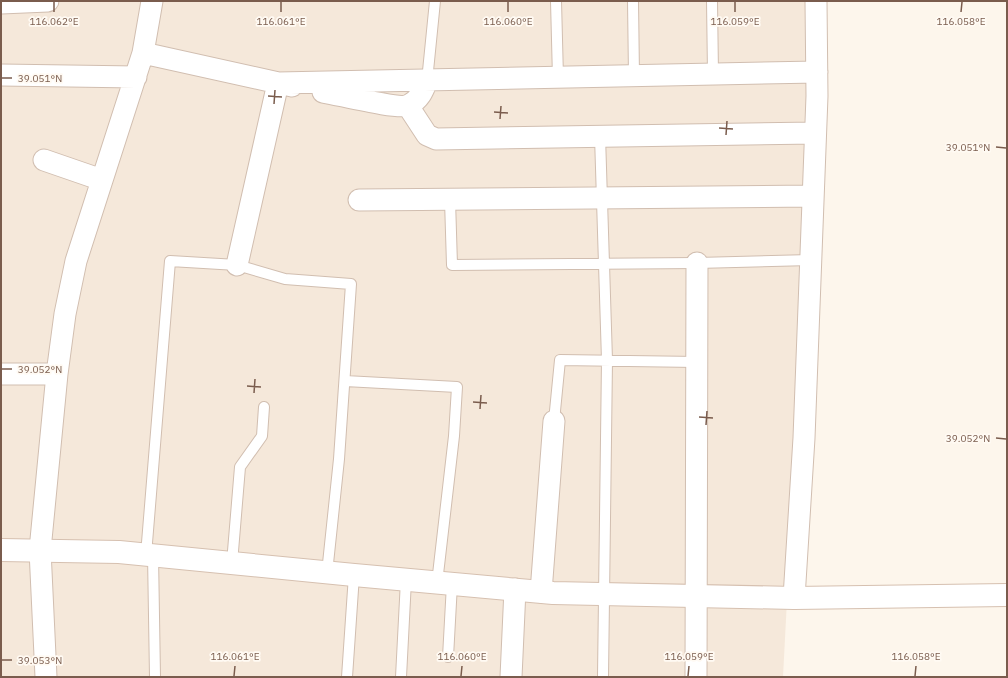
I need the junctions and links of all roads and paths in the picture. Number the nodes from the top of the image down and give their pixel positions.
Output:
1 (48, 1) edge
2 (152, 1) edge
3 (435, 1) edge
4 (556, 1) edge
5 (633, 1) edge
6 (712, 1) edge
7 (816, 1) edge
8 (1, 3) edge
9 (143, 53) junction
10 (817, 72) junction
11 (713, 74) junction
12 (1, 75) edge
13 (136, 76) junction
14 (634, 76) junction
15 (558, 78) junction
16 (427, 81) junction
17 (278, 83) junction
18 (408, 106) junction
19 (816, 133) junction
20 (600, 136) junction
21 (44, 160) dead end
22 (102, 180) junction
23 (813, 196) junction
24 (602, 199) junction
25 (359, 200) dead end
26 (450, 200) junction
27 (811, 260) junction
28 (697, 263) junction
29 (604, 264) junction
30 (237, 266) junction
31 (607, 360) junction
32 (697, 362) junction
33 (1, 374) edge
34 (57, 374) junction
35 (345, 381) junction
36 (264, 407) dead end
37 (554, 421) joint
38 (1, 550) edge
39 (40, 550) junction
40 (149, 555) junction
41 (232, 563) junction
42 (326, 573) junction
43 (354, 576) junction
44 (406, 580) junction
45 (445, 583) junction
46 (515, 589) junction
47 (541, 592) junction
48 (605, 594) junction
49 (697, 595) junction
50 (1007, 595) edge
51 (794, 598) junction
52 (448, 658) dead end
53 (46, 677) edge
54 (155, 677) edge
55 (347, 677) edge
56 (401, 677) edge
57 (511, 677) edge
58 (603, 677) edge
59 (696, 677) edge

1 - 8 street
2 - 9 street
3 - 16 lane
4 - 15 lane
5 - 14 lane
6 - 11 lane
7 - 10 street
9 - 13 street
9 - 17 street
10 - 11 street
10 - 19 street
11 - 14 street
12 - 13 street
13 - 22 street
14 - 15 street
15 - 16 street
16 - 17 street
16 - 18 street
17 - 18 street
17 - 30 street
18 - 20 street
19 - 20 street
19 - 23 street
20 - 24 lane
21 - 22 street
22 - 34 street
23 - 24 street
23 - 27 street
24 - 26 street
24 - 29 lane
25 - 26 street
26 - 29 lane
27 - 28 lane
27 - 51 street
28 - 29 lane
28 - 32 street
29 - 31 lane
30 - 35 lane
30 - 40 lane
31 - 32 lane
31 - 37 lane
31 - 48 lane
32 - 49 street
33 - 34 street
34 - 39 street
35 - 42 lane
35 - 45 lane
36 - 41 lane
37 - 47 street
38 - 39 street
39 - 40 street
39 - 53 street
40 - 41 street
40 - 54 lane
41 - 42 street
42 - 43 street
43 - 44 street
43 - 55 lane
44 - 45 street
44 - 56 lane
45 - 46 street
45 - 52 lane
46 - 47 street
46 - 57 street
47 - 48 street
48 - 49 street
48 - 58 lane
49 - 51 street
49 - 59 street
50 - 51 street

